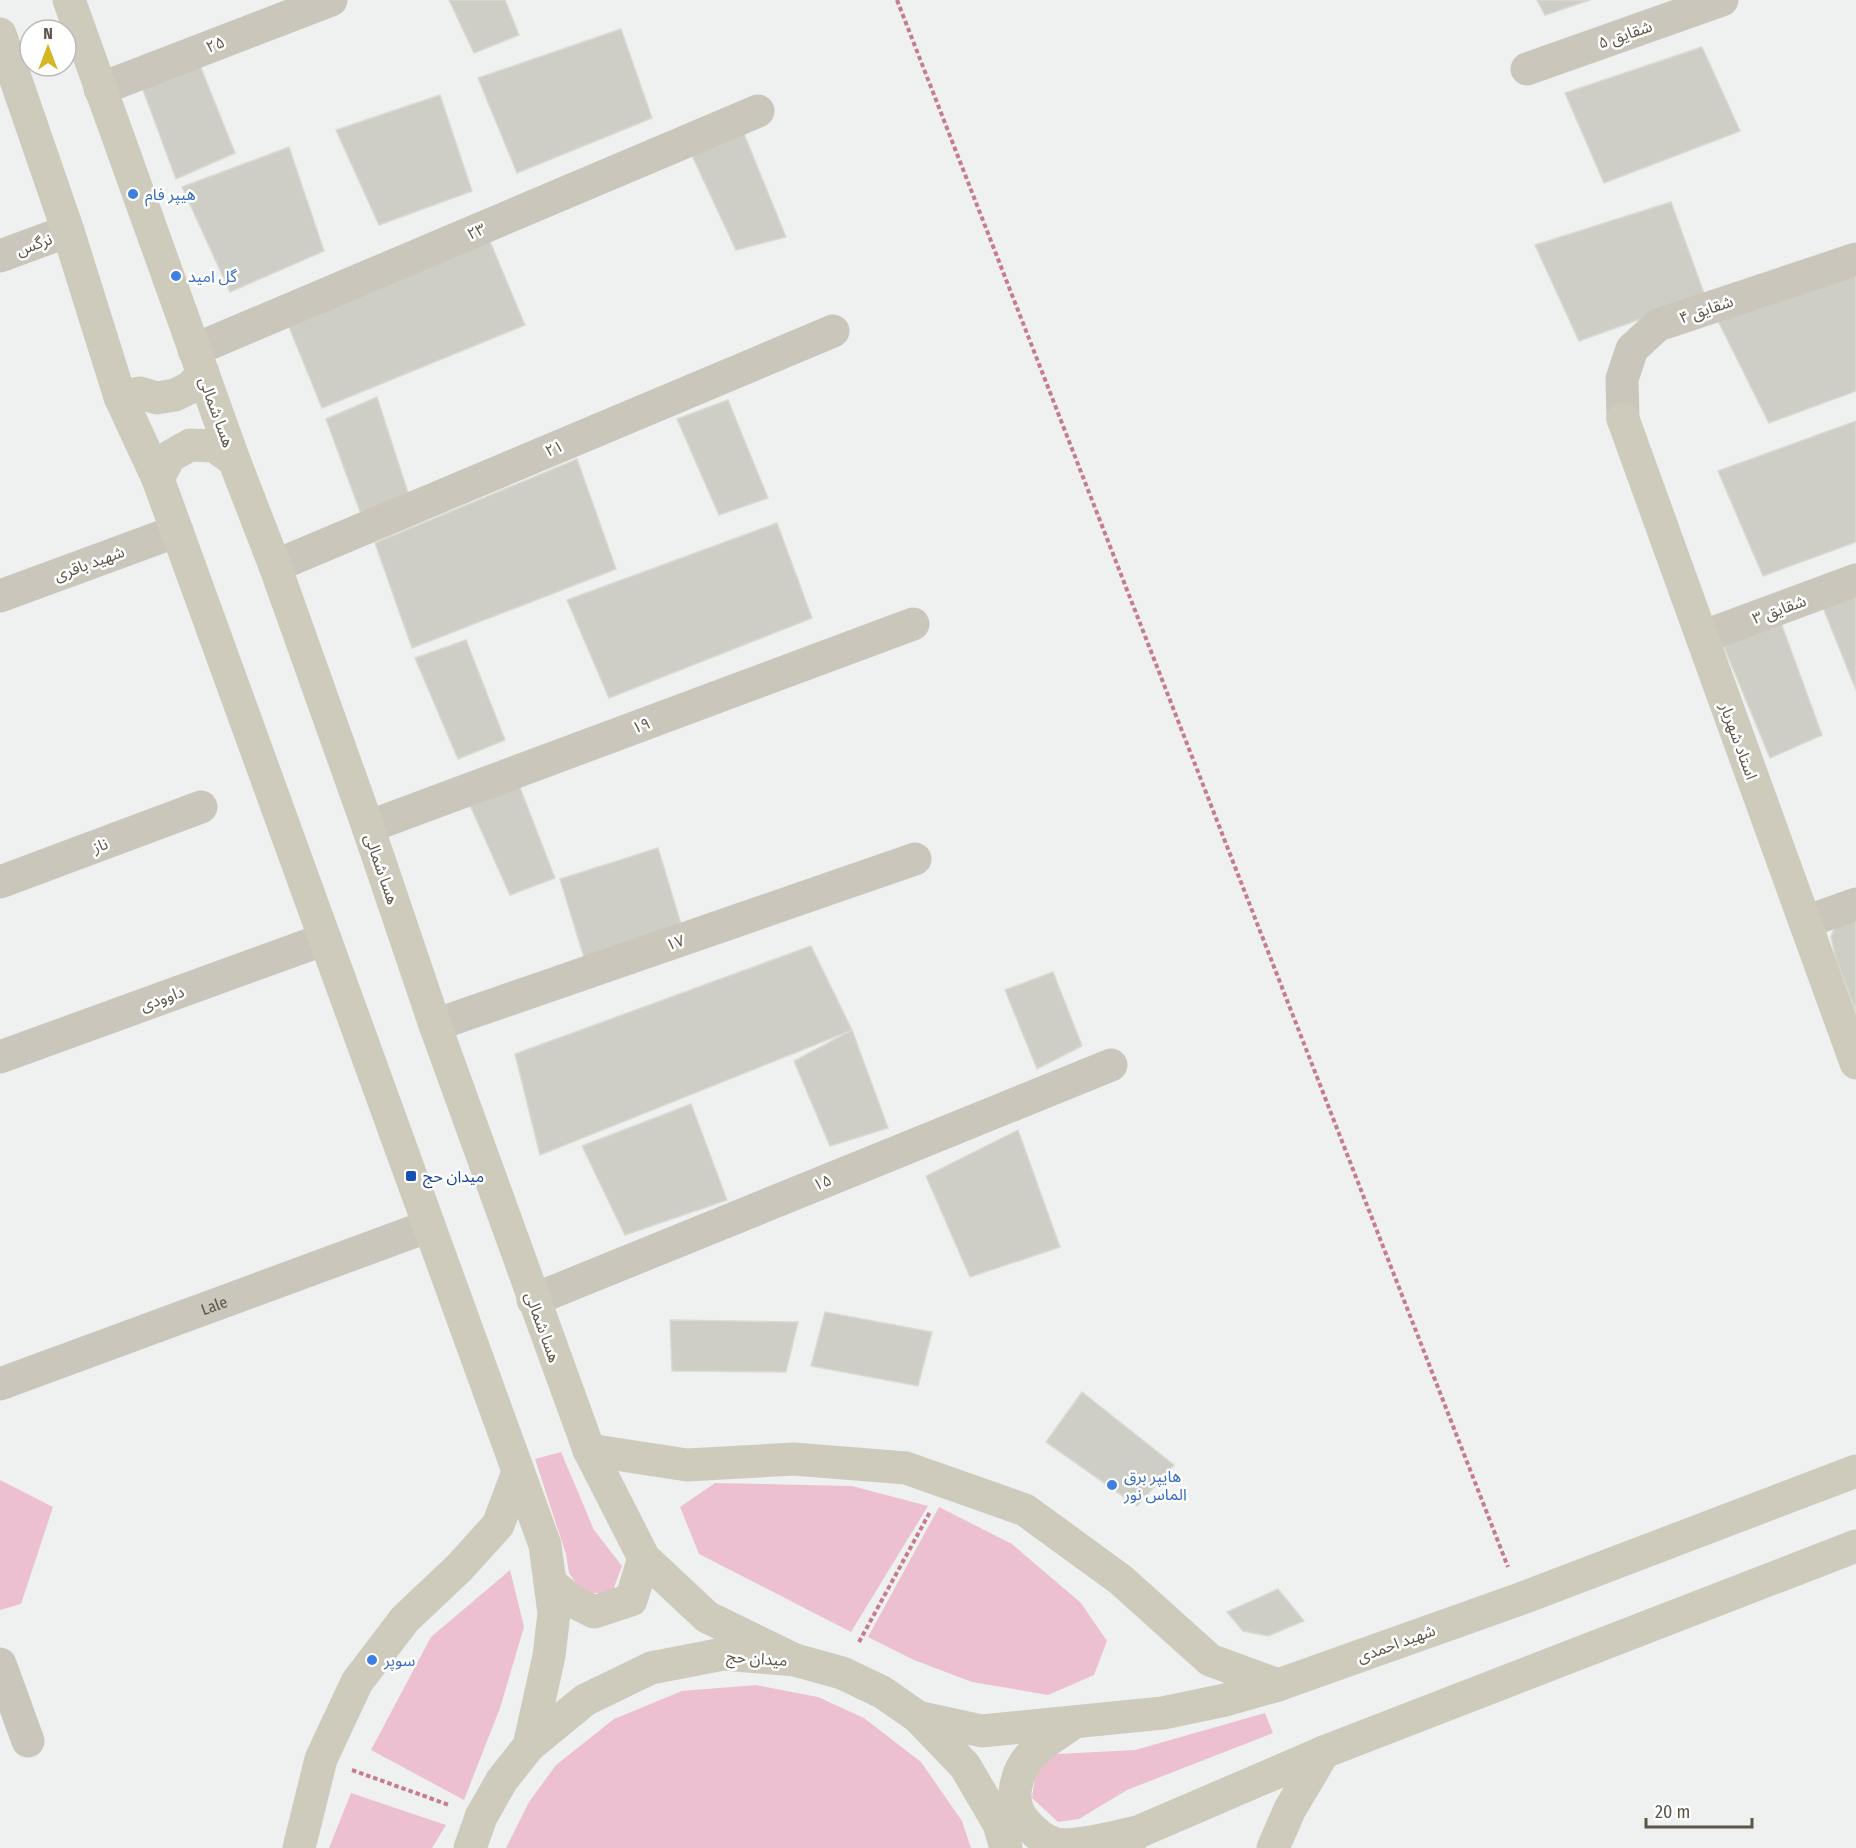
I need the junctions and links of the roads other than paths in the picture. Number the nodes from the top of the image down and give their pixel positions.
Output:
1 (69, 0) edge
2 (331, 0) edge
3 (1722, 0) edge
4 (0, 34) edge
5 (1527, 69) dead end
6 (100, 89) junction
7 (758, 111) dead end
8 (68, 231) junction
9 (0, 256) edge
10 (1856, 259) edge
11 (833, 331) dead end
12 (198, 361) junction
13 (120, 397) junction
14 (1623, 419) joint
15 (234, 460) junction
16 (158, 479) junction
17 (177, 531) junction
18 (275, 566) junction
19 (1856, 580) edge
20 (0, 596) edge
21 (913, 624) dead end
22 (1702, 637) junction
23 (201, 807) dead end
24 (368, 827) junction
25 (915, 859) dead end
26 (0, 882) edge
27 (1856, 904) edge
28 (1805, 922) junction
29 (325, 939) junction
30 (435, 1025) junction
31 (0, 1057) edge
32 (1856, 1063) edge
33 (1111, 1065) dead end
34 (429, 1226) junction
35 (533, 1300) junction
36 (0, 1384) edge
37 (589, 1450) junction
38 (1856, 1471) edge
39 (518, 1472) junction
40 (1856, 1546) edge
41 (644, 1558) junction
42 (550, 1583) junction
43 (795, 1660) junction
44 (0, 1664) edge
45 (1278, 1685) junction
46 (918, 1717) junction
47 (1073, 1723) junction
48 (28, 1741) dead end
49 (529, 1746) junction
50 (1324, 1752) junction
51 (1130, 1840) edge
52 (299, 1848) edge
53 (470, 1848) edge
54 (1006, 1848) edge
55 (1273, 1848) edge

1 - 6 main road, هسا شمالی
2 - 6 street, ۲۵
3 - 5 street, شقایق ۵
4 - 8 main road
6 - 12 main road, هسا شمالی
7 - 12 street, ۲۳
8 - 9 street, نرگس
8 - 13 main road
10 - 14 street, شقایق ۴
11 - 18 street, ۲۱
12 - 13 main road
12 - 15 main road, هسا شمالی
13 - 16 main road
14 - 22 main road, استاد شهریار
15 - 16 main road
15 - 18 main road, هسا شمالی
16 - 17 main road
17 - 20 street, شهید باقری
17 - 29 main road
18 - 24 main road, هسا شمالی
19 - 22 street, شقایق ۳
21 - 24 street, ۱۹
22 - 28 main road, استاد شهریار
23 - 26 street, ناز
24 - 30 main road, هسا شمالی
25 - 30 street, ۱۷
27 - 28 street
28 - 32 main road, استاد شهریار
29 - 31 street, داوودی
29 - 34 main road
30 - 35 main road, هسا شمالی
33 - 35 street, ۱۵
34 - 36 street, Lale
34 - 39 main road
35 - 37 main road, هسا شمالی
37 - 41 main road, هسا شمالی
37 - 45 main road
38 - 45 main road, شهید احمدی
39 - 42 main road
39 - 52 main road
40 - 50 main road
41 - 42 main road
41 - 43 main road, هسا شمالی
42 - 49 main road
43 - 46 main road, میدان حج
43 - 49 main road, میدان حج
44 - 48 street
45 - 47 main road, شهید احمدی
46 - 47 main road, شهید احمدی
46 - 54 main road, میدان حج
47 - 51 main road
49 - 53 main road, میدان حج
50 - 51 main road
50 - 55 main road

